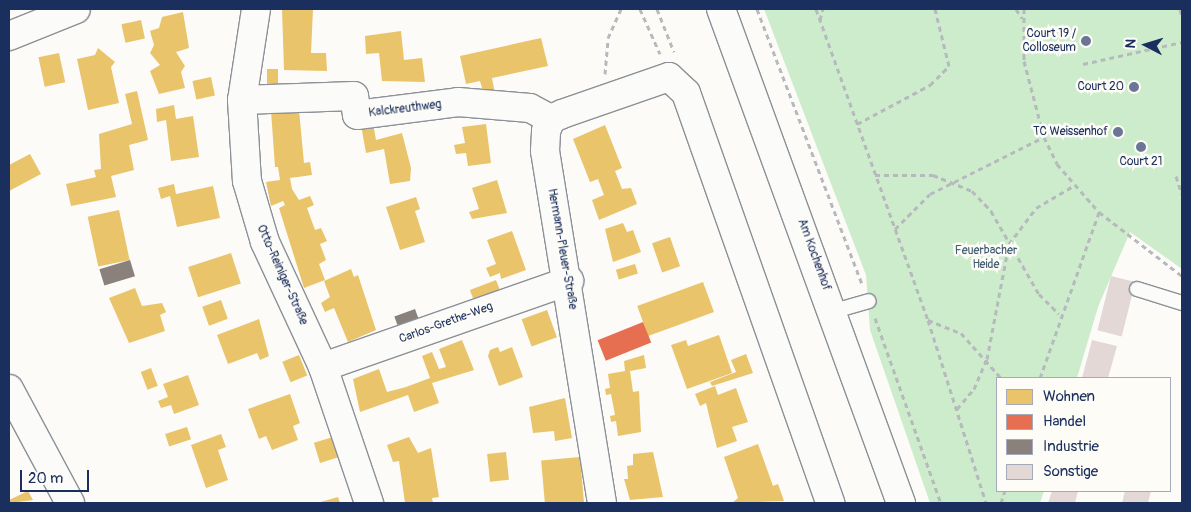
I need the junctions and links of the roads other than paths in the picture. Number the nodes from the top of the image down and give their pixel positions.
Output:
1 (256, 9) edge
2 (721, 9) edge
3 (68, 10) edge
4 (9, 36) edge
5 (242, 100) junction
6 (551, 119) junction
7 (569, 281) junction
8 (1137, 289) dead end
9 (869, 301) road end
10 (1182, 303) edge
11 (834, 311) junction
12 (323, 367) junction
13 (9, 389) edge
14 (70, 503) edge
15 (369, 503) edge
16 (602, 503) edge
17 (830, 503) edge
18 (901, 503) edge

1 - 5 street, Otto-Reiniger-Straße
2 - 11 street, Am Kochenhof
3 - 4 street
5 - 6 street, Kalckreuthweg
5 - 12 street, Otto-Reiniger-Straße
6 - 7 street, Hermann-Pleuer-Straße
6 - 17 street
7 - 12 street, Carlos-Grethe-Weg
7 - 16 street, Hermann-Pleuer-Straße
8 - 10 lane
9 - 11 lane
11 - 18 street, Am Kochenhof
12 - 15 street, Otto-Reiniger-Straße
13 - 14 street

